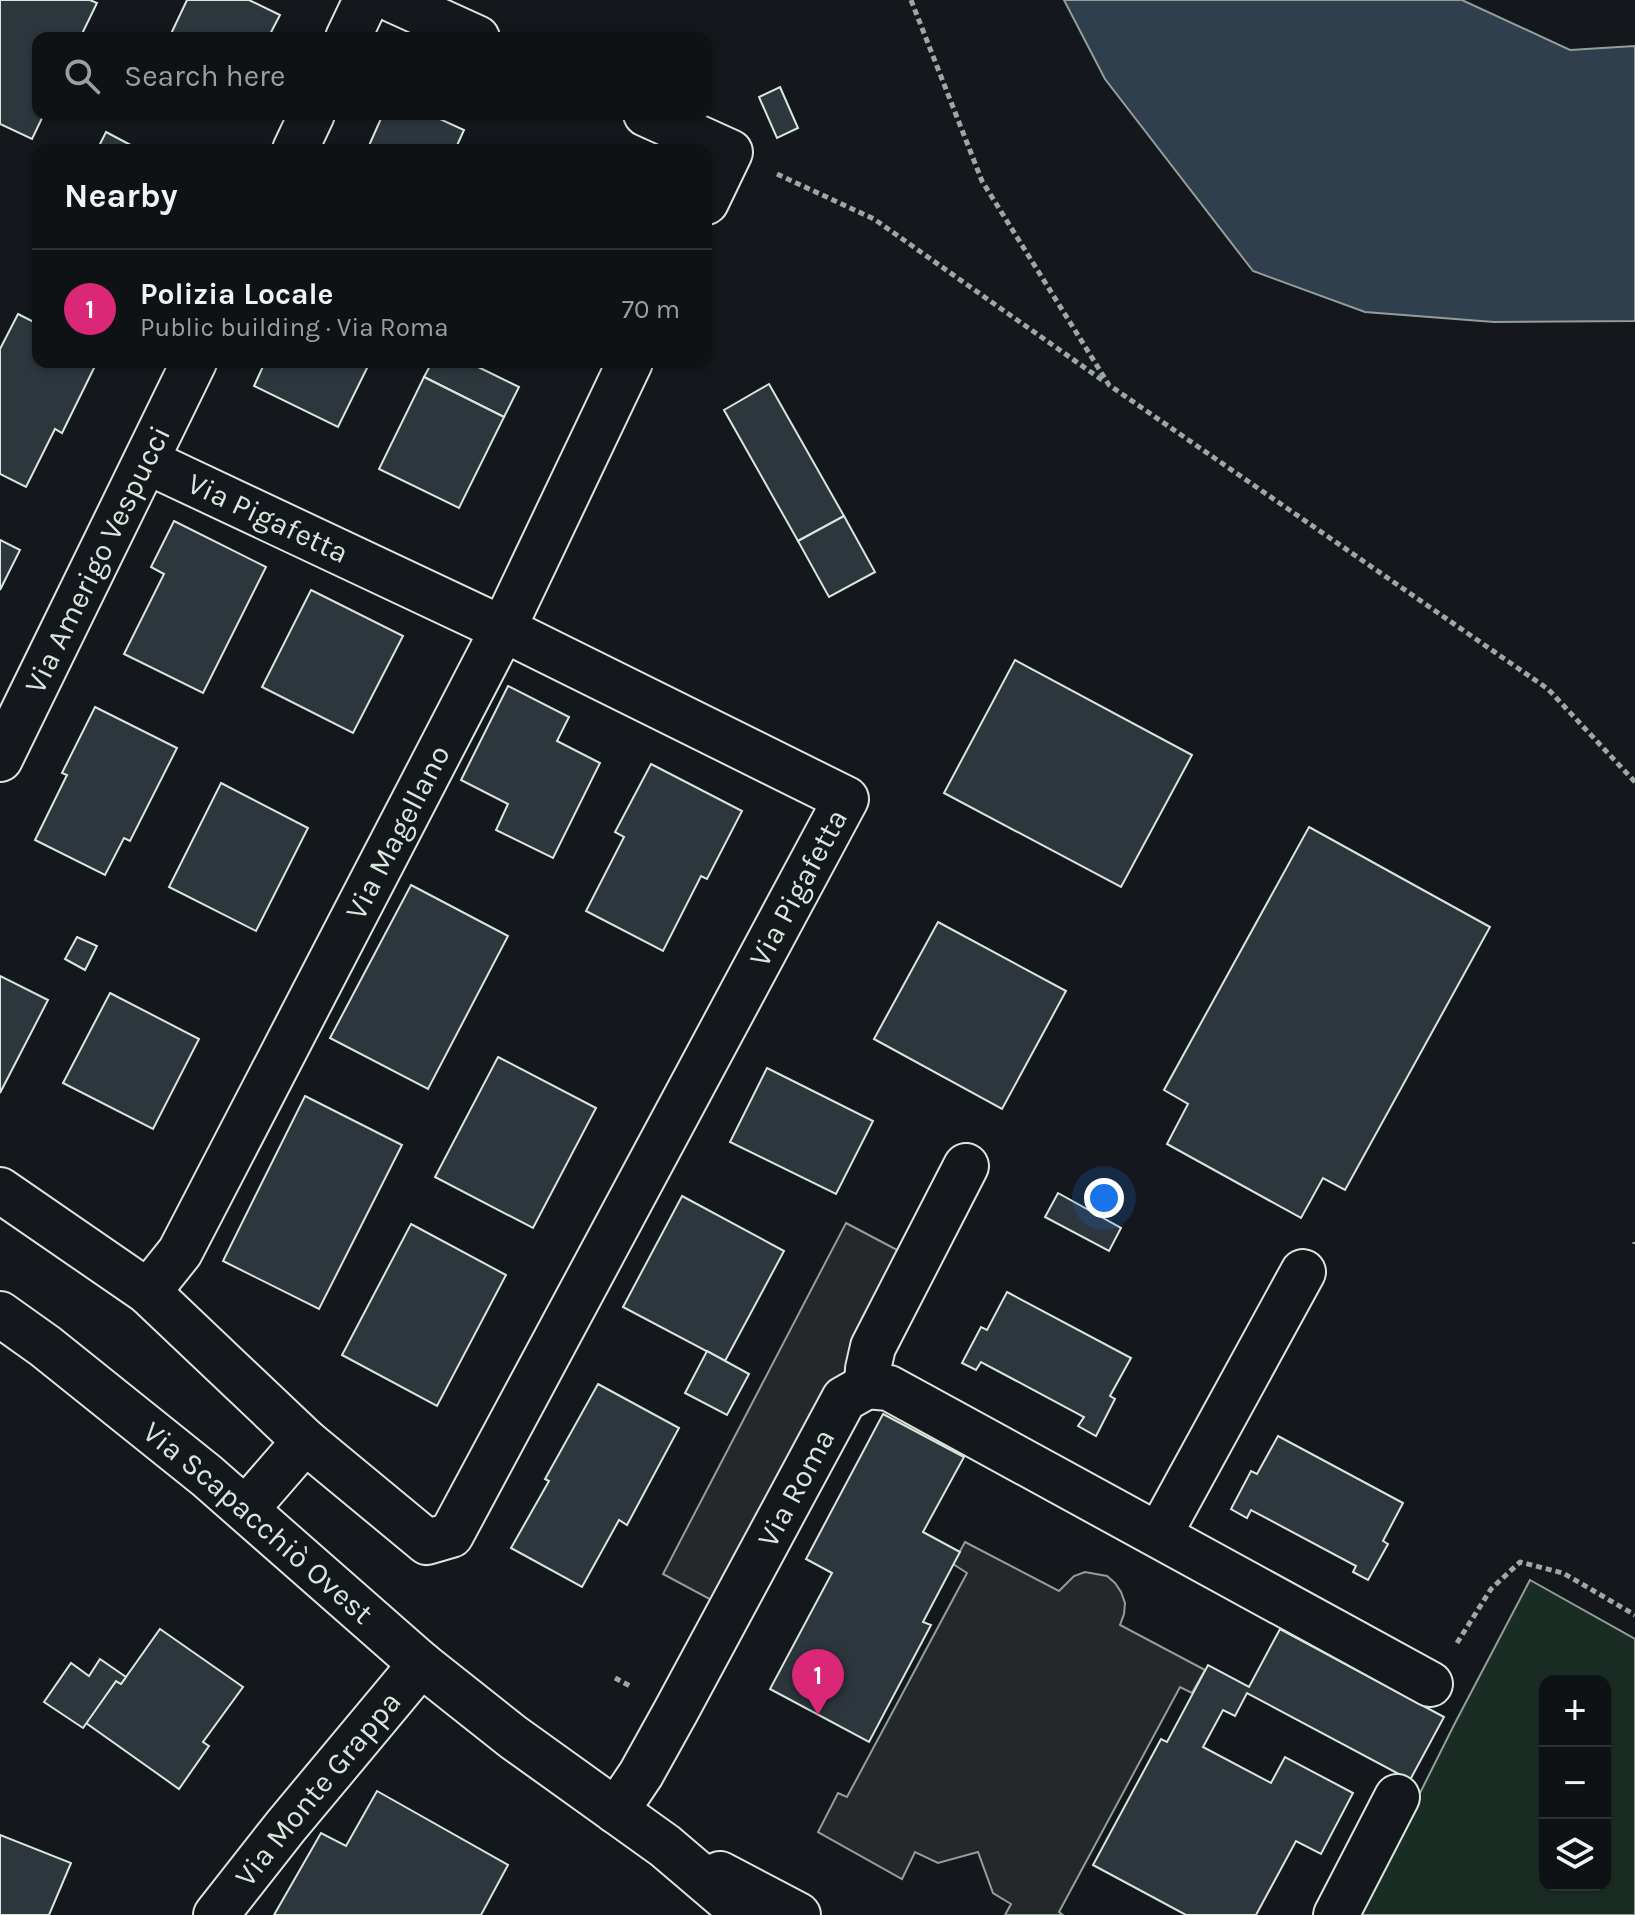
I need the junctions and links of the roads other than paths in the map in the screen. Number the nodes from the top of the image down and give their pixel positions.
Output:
1 (366, 0) edge
2 (393, 0) edge
3 (351, 32) edge
4 (464, 32) edge
5 (309, 120) edge
6 (659, 120) edge
7 (298, 144) edge
8 (712, 190) edge
9 (191, 368) edge
10 (627, 368) edge
11 (146, 461) junction
12 (503, 629) junction
13 (0, 759) edge
14 (966, 1166) dead end
15 (0, 1190) edge
16 (1303, 1272) dead end
17 (148, 1292) junction
18 (0, 1314) edge
19 (867, 1386) junction
20 (305, 1441) junction
21 (246, 1509) junction
22 (1159, 1535) junction
23 (421, 1664) junction
24 (1430, 1684) road end
25 (1397, 1797) dead end
26 (616, 1811) junction
27 (665, 1846) junction
28 (216, 1915) edge
29 (746, 1915) edge
30 (798, 1915) edge
31 (1336, 1915) edge

1 - 3 street
2 - 4 street
5 - 7 street
6 - 8 street
9 - 11 street, Via Amerigo Vespucci
10 - 12 street, Via Magellano
11 - 12 street, Via Pigafetta
11 - 13 street, Via Amerigo Vespucci
12 - 17 street, Via Magellano
12 - 20 street, Via Pigafetta
14 - 19 street
15 - 17 street
16 - 22 street
17 - 20 street
18 - 21 street, Via Scapacchiò Ovest
19 - 22 street
19 - 26 street, Via Roma
20 - 21 street
21 - 23 street, Via Scapacchiò Ovest
22 - 24 street
23 - 26 street, Via Scapacchiò Ovest
23 - 28 street, Via Monte Grappa
25 - 31 street
26 - 27 street
27 - 29 street
27 - 30 street

